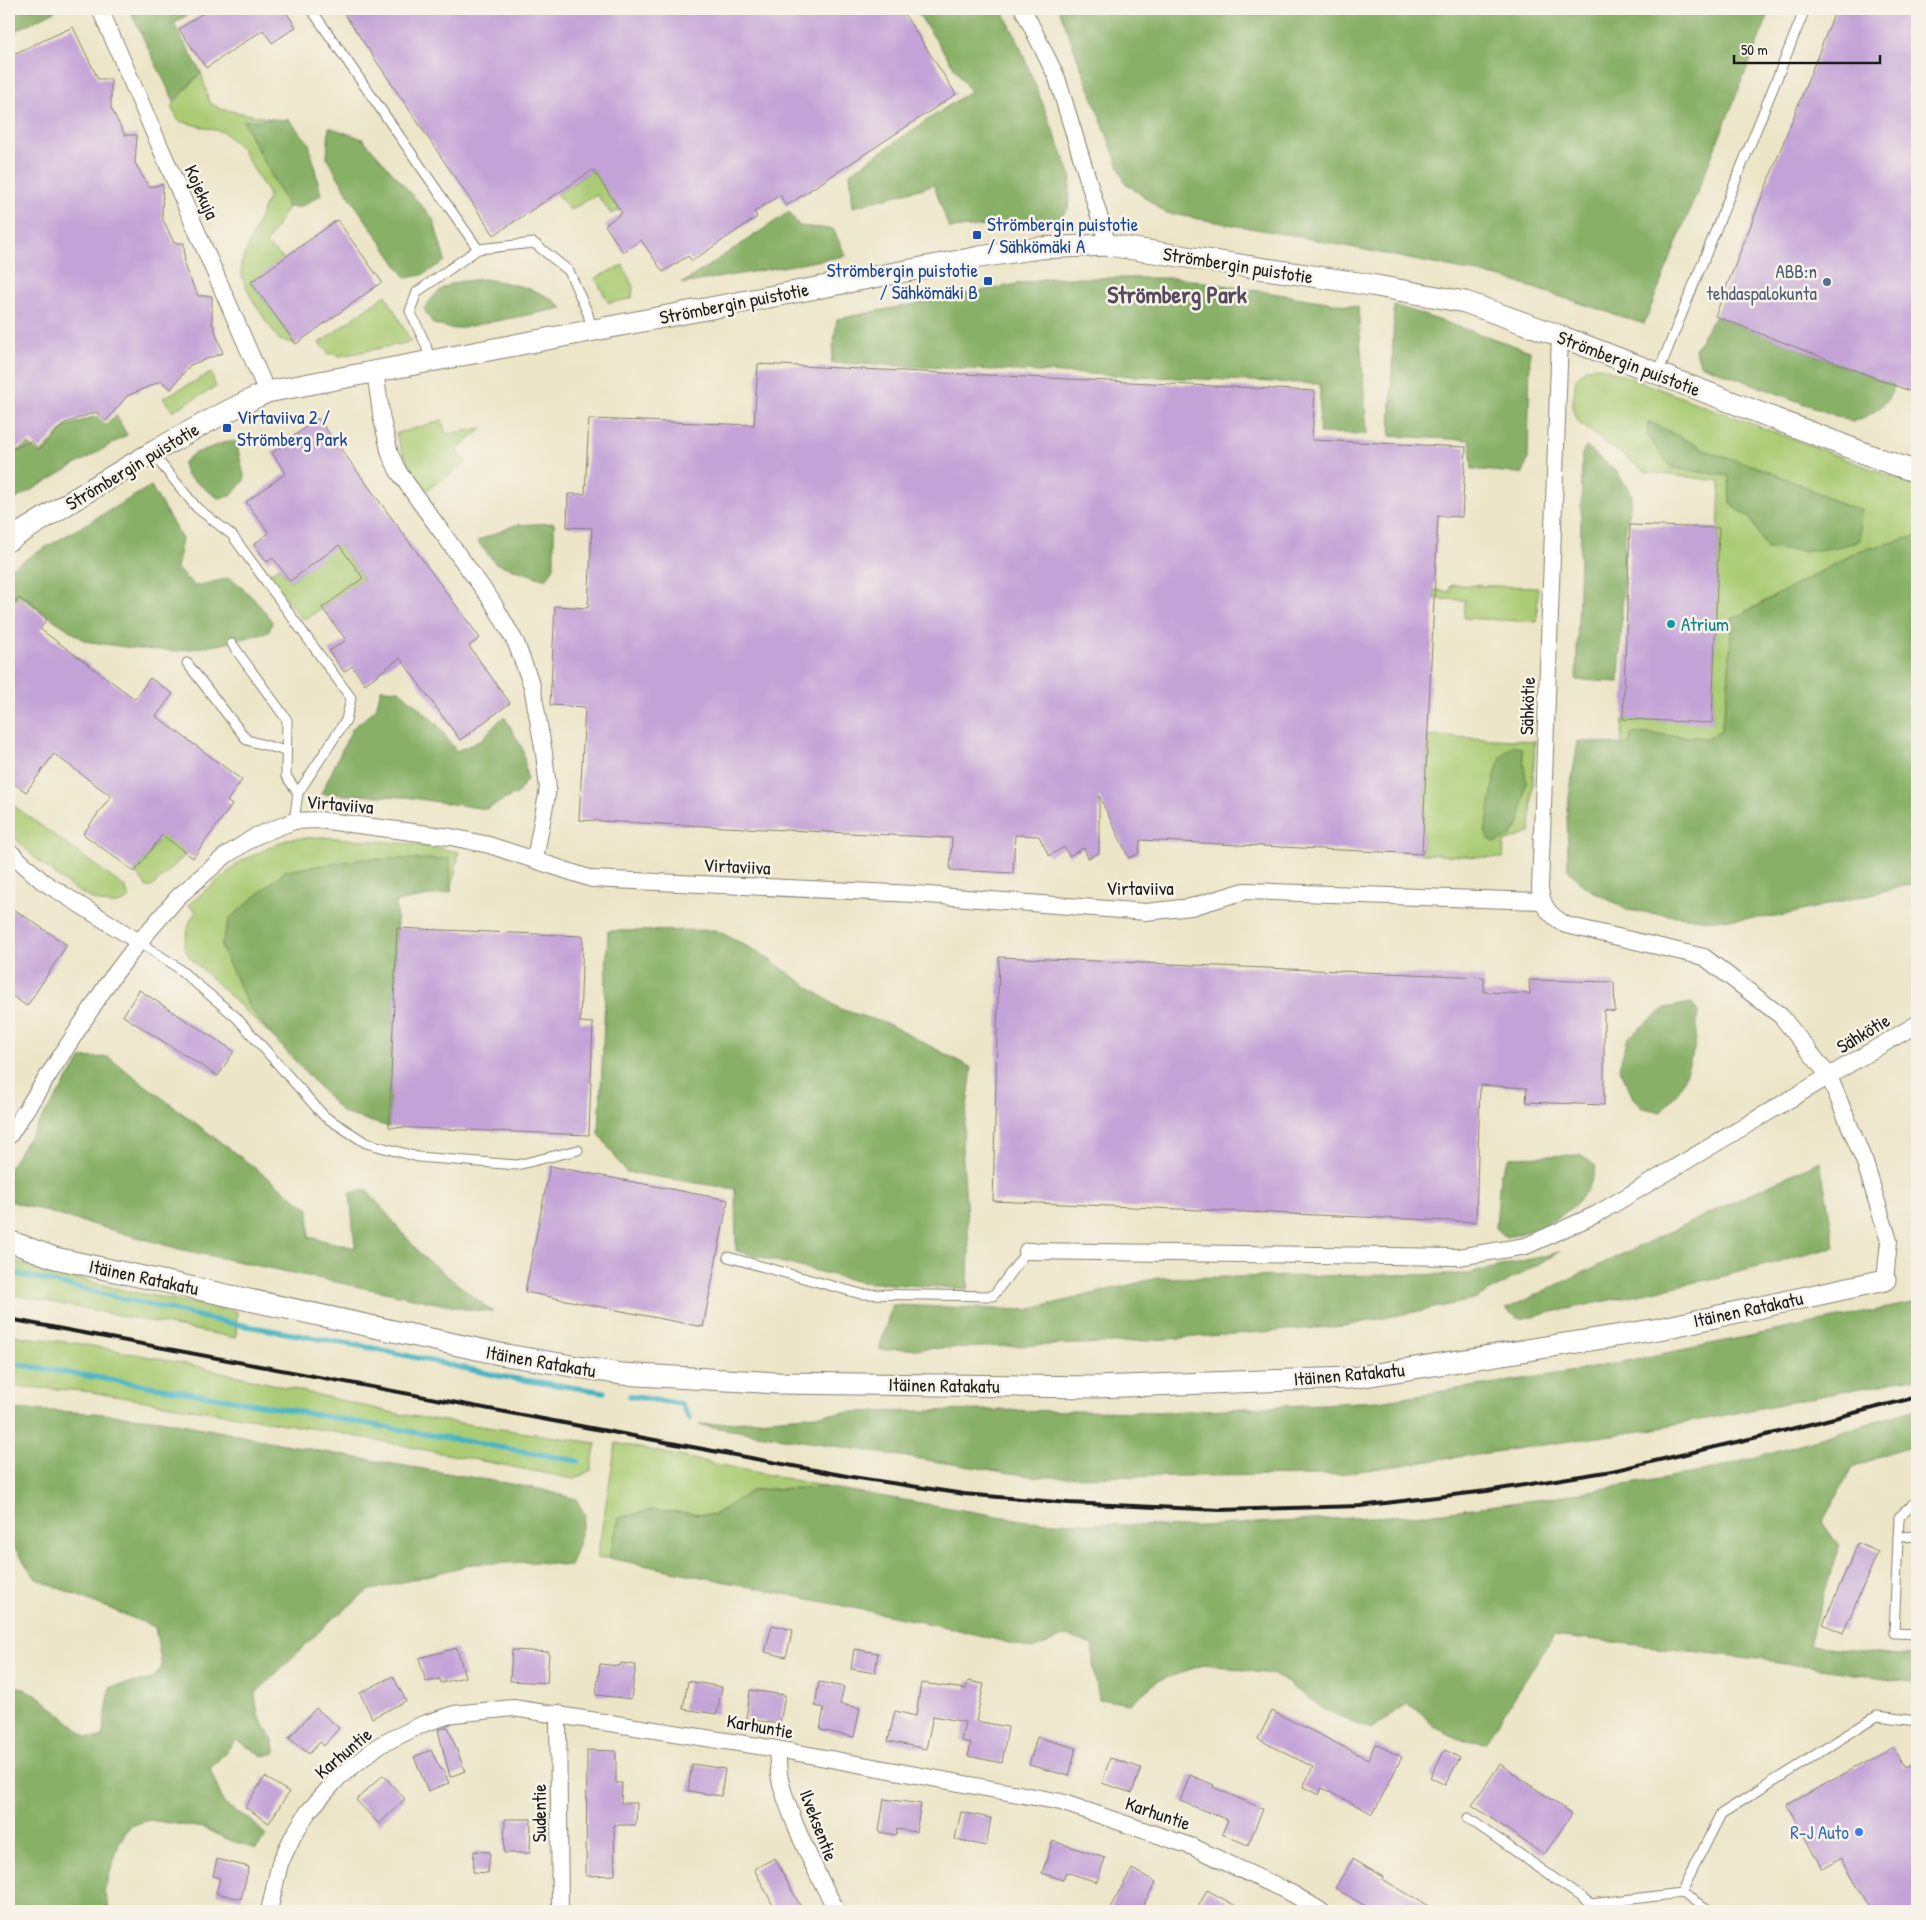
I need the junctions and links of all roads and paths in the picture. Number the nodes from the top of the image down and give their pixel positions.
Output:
1 (100, 9) edge
2 (311, 9) edge
3 (1023, 9) edge
4 (1805, 9) edge
5 (1108, 245) junction
6 (478, 248) junction
7 (592, 330) junction
8 (1560, 336) junction
9 (430, 361) junction
10 (375, 371) junction
11 (1658, 373) junction
12 (267, 392) junction
13 (152, 453) junction
14 (1917, 472) edge
15 (9, 540) edge
16 (232, 644) dead end
17 (187, 663) dead end
18 (286, 751) junction
19 (298, 793) junction
20 (294, 821) junction
21 (9, 851) edge
22 (535, 859) junction
23 (1542, 901) junction
24 (139, 942) junction
25 (1917, 1024) edge
26 (1829, 1076) junction
27 (9, 1136) edge
28 (578, 1150) dead end
29 (9, 1241) edge
30 (1027, 1251) joint
31 (728, 1257) dead end
32 (1885, 1280) joint
33 (1917, 1501) edge
34 (1917, 1536) edge
35 (1898, 1537) junction
36 (1917, 1634) edge
37 (558, 1714) junction
38 (1917, 1721) edge
39 (777, 1749) junction
40 (1468, 1818) dead end
41 (1681, 1894) junction
42 (269, 1911) edge
43 (560, 1911) edge
44 (837, 1911) edge
45 (1321, 1911) edge
46 (1711, 1911) edge

1 - 12 street, Kojekuja
2 - 6 lane
3 - 5 street
4 - 11 lane
5 - 7 street, Strömbergin puistotie
5 - 8 street, Strömbergin puistotie
6 - 7 lane
6 - 9 lane
7 - 9 street, Strömbergin puistotie
8 - 11 street, Strömbergin puistotie
8 - 23 street, Sähkötie
9 - 10 street, Strömbergin puistotie
10 - 12 street, Strömbergin puistotie
10 - 22 street
11 - 14 street, Strömbergin puistotie
12 - 13 street, Strömbergin puistotie
13 - 15 street, Strömbergin puistotie
13 - 19 lane
16 - 18 lane
17 - 18 lane
18 - 19 lane
19 - 20 lane
20 - 22 street, Virtaviiva
20 - 24 street, Virtaviiva
21 - 24 street
22 - 23 street, Virtaviiva
23 - 26 street
24 - 27 street, Virtaviiva
24 - 28 lane
25 - 26 street, Sähkötie
26 - 30 street, Sähkötie
26 - 32 street
29 - 32 street, Itäinen Ratakatu
30 - 31 lane
33 - 35 lane
34 - 35 lane
35 - 36 lane
37 - 39 street, Karhuntie
37 - 42 street, Karhuntie
37 - 43 street, Sudentie
38 - 41 lane
39 - 44 street, Ilveksentie
39 - 45 street, Karhuntie
40 - 41 lane
41 - 46 lane

